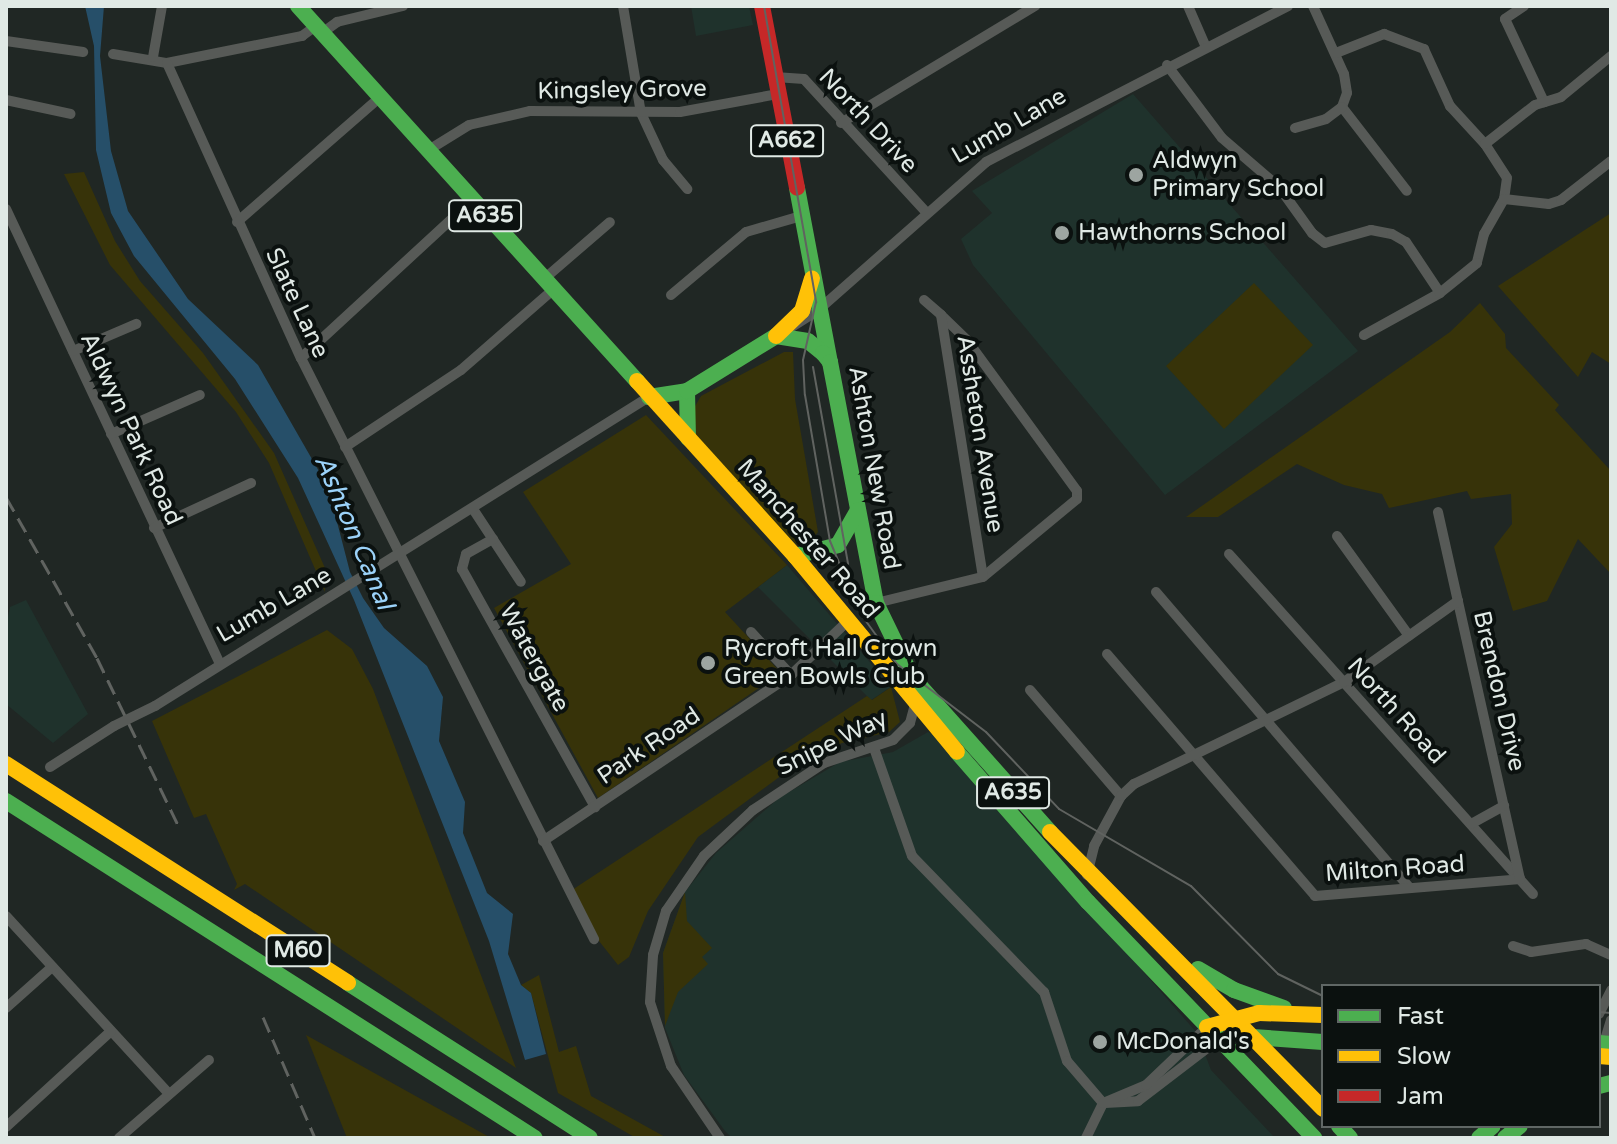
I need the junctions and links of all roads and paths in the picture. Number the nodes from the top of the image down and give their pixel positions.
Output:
1 (162, 6) edge
2 (298, 6) edge
3 (403, 6) edge
4 (623, 6) edge
5 (762, 6) edge
6 (1035, 6) edge
7 (1188, 6) edge
8 (1288, 6) edge
9 (1313, 6) edge
10 (1524, 6) edge
11 (319, 30) junction
12 (6, 41) edge
13 (1205, 45) junction
14 (83, 52) dead end
15 (1336, 53) junction
16 (113, 54) dead end
17 (153, 57) junction
18 (1609, 61) edge
19 (167, 63) junction
20 (1167, 65) junction
21 (775, 77) junction
22 (778, 94) junction
23 (379, 98) junction
24 (6, 100) edge
25 (1544, 102) junction
26 (1342, 107) junction
27 (641, 113) junction
28 (71, 114) dead end
29 (841, 123) junction
30 (1295, 128) dead end
31 (1485, 144) junction
32 (427, 151) junction
33 (1611, 161) edge
34 (687, 189) dead end
35 (1407, 191) dead end
36 (1504, 199) junction
37 (471, 201) junction
38 (6, 209) edge
39 (925, 211) junction
40 (801, 216) junction
41 (237, 222) junction
42 (610, 222) dead end
43 (20, 239) junction
44 (6, 245) edge
45 (813, 276) junction
46 (549, 284) junction
47 (1440, 293) junction
48 (671, 295) dead end
49 (924, 300) dead end
50 (820, 308) junction
51 (941, 315) junction
52 (136, 324) dead end
53 (780, 334) junction
54 (1364, 335) dead end
55 (73, 351) junction
56 (301, 358) junction
57 (830, 362) junction
58 (687, 391) junction
59 (200, 395) dead end
60 (649, 397) junction
61 (111, 434) junction
62 (688, 438) junction
63 (345, 447) junction
64 (251, 483) dead end
65 (473, 509) junction
66 (858, 510) junction
67 (1438, 512) dead end
68 (154, 528) junction
69 (1337, 536) dead end
70 (493, 539) junction
71 (1229, 554) dead end
72 (795, 556) junction
73 (398, 557) junction
74 (983, 577) junction
75 (521, 582) dead end
76 (1156, 592) dead end
77 (1458, 601) junction
78 (876, 603) junction
79 (849, 620) junction
80 (751, 632) dead end
81 (889, 635) joint
82 (1409, 636) junction
83 (1107, 654) dead end
84 (220, 664) junction
85 (791, 675) junction
86 (1344, 682) junction
87 (1030, 690) dead end
88 (915, 704) junction
89 (1265, 719) junction
90 (874, 748) junction
91 (1194, 753) junction
92 (6, 764) edge
93 (50, 767) dead end
94 (1121, 796) junction
95 (6, 801) edge
96 (1504, 806) junction
97 (595, 807) junction
98 (1471, 824) junction
99 (543, 841) junction
100 (1056, 841) junction
101 (1094, 846) junction
102 (1087, 875) junction
103 (1520, 879) junction
104 (1410, 888) junction
105 (1533, 894) dead end
106 (6, 916) edge
107 (594, 939) dead end
108 (1151, 940) junction
109 (1513, 946) dead end
110 (1611, 955) edge
111 (52, 967) junction
112 (1611, 990) edge
113 (6, 1008) edge
114 (1601, 1010) edge
115 (1290, 1011) junction
116 (1321, 1015) edge
117 (1235, 1017) junction
118 (1611, 1020) edge
119 (1215, 1030) junction
120 (111, 1031) junction
121 (1255, 1036) junction
122 (1321, 1042) edge
123 (1604, 1049) edge
124 (209, 1060) dead end
125 (168, 1093) junction
126 (1103, 1103) junction
127 (1321, 1107) edge
128 (6, 1127) edge
129 (119, 1138) edge
130 (535, 1138) edge
131 (590, 1138) edge
132 (720, 1138) edge
133 (1086, 1138) edge
134 (1314, 1138) edge

1 - 17 street
2 - 11 main road, Manchester Road / A635
3 - 11 street
4 - 27 street
5 - 21 main road, A662
6 - 29 street
7 - 13 street
8 - 13 street, Lumb Lane
9 - 15 street
10 - 25 street
11 - 19 street
11 - 23 main road, Manchester Road / A635
12 - 14 street
13 - 20 street, Lumb Lane
15 - 26 street
15 - 31 street
16 - 17 street
17 - 19 street
18 - 25 street
19 - 41 street, Slate Lane
20 - 39 street, Lumb Lane
20 - 47 street
21 - 22 main road, A662
21 - 29 street, North Drive
22 - 27 street, Kingsley Grove
22 - 40 main road, A662
23 - 32 main road, Manchester Road / A635
23 - 41 street
24 - 28 street
25 - 31 street
26 - 30 street
26 - 35 street
27 - 32 street, Kingsley Grove
27 - 34 street
29 - 39 street, North Drive
31 - 36 street
32 - 37 main road, Manchester Road / A635
33 - 36 street
36 - 47 street
37 - 46 main road, Manchester Road / A635
37 - 56 street
38 - 43 street, Aldwyn Park Road
39 - 50 street, Lumb Lane
40 - 45 main road, A662
40 - 48 street
41 - 56 street, Slate Lane
42 - 46 street
43 - 44 street
43 - 55 street, Aldwyn Park Road
45 - 50 main road, A662
45 - 53 main road, Lumb Lane
46 - 60 main road, Manchester Road / A635
46 - 63 street
47 - 54 street
49 - 51 street
50 - 53 street, Lumb Lane
50 - 57 main road, Ashton New Road / A635
51 - 74 street, Assheton Avenue
51 - 74 street, Assheton Avenue
52 - 55 street
53 - 57 main road
53 - 58 main road, Lumb Lane
55 - 61 street, Aldwyn Park Road
56 - 63 street, Slate Lane
57 - 66 main road, Ashton New Road / A635
58 - 60 main road, Lumb Lane
58 - 62 main road
59 - 61 street
60 - 62 main road, Manchester Road / A635
60 - 65 street, Lumb Lane
61 - 68 street, Aldwyn Park Road
62 - 72 main road, Manchester Road / A635
63 - 73 street, Slate Lane
64 - 68 street
65 - 70 street, Watergate
65 - 73 street, Lumb Lane
66 - 72 main road
66 - 78 main road, Ashton New Road / A635
67 - 77 street, Brendon Drive
68 - 84 street, Aldwyn Park Road
69 - 82 street
70 - 75 street, Watergate
70 - 97 street, Watergate
71 - 86 street, North Road
72 - 79 main road, Manchester Road / A635
73 - 84 street, Lumb Lane
73 - 99 street
74 - 78 street, Assheton Avenue
76 - 89 street
77 - 82 street
77 - 96 street, Brendon Drive
78 - 79 main road
78 - 81 main road, Ashton New Road / A635
79 - 85 street, Park Road
79 - 88 main road, Manchester Road / A635
80 - 85 street
81 - 100 main road, Manchester Road / A635
82 - 86 street
83 - 91 street
84 - 93 street, Lumb Lane, bridge
85 - 97 street, Park Road
86 - 89 street
86 - 98 street, North Road
87 - 94 street
88 - 90 street, Snipe Way
88 - 119 main road, Manchester Road / A635
89 - 91 street
89 - 104 street
90 - 126 street
90 - 132 street, Snipe Way
91 - 94 street
91 - 104 street, Milton Road
92 - 131 main road, M60
94 - 101 street
95 - 130 main road, M60
96 - 98 street
96 - 103 street, Brendon Drive
97 - 99 street, Park Road
98 - 103 street, North Road
99 - 107 street
100 - 101 street
100 - 102 main road, Manchester Road / A635
101 - 102 street
102 - 108 main road, Manchester Road / A635
103 - 104 street, Milton Road
103 - 105 street, North Road
106 - 111 street
108 - 115 main road
108 - 117 main road, Manchester Road / A635
108 - 119 main road
109 - 110 street
111 - 113 street
111 - 120 street
112 - 114 street
115 - 116 main road
115 - 117 main road
117 - 119 main road
117 - 121 main road, Manchester Road / A635
118 - 123 street
119 - 121 main road
119 - 126 street
119 - 126 street
119 - 134 main road, Manchester Road / A635
120 - 125 street
120 - 128 street
121 - 122 main road
121 - 127 main road, Manchester Road / A635
124 - 125 street
125 - 129 street
126 - 133 street

